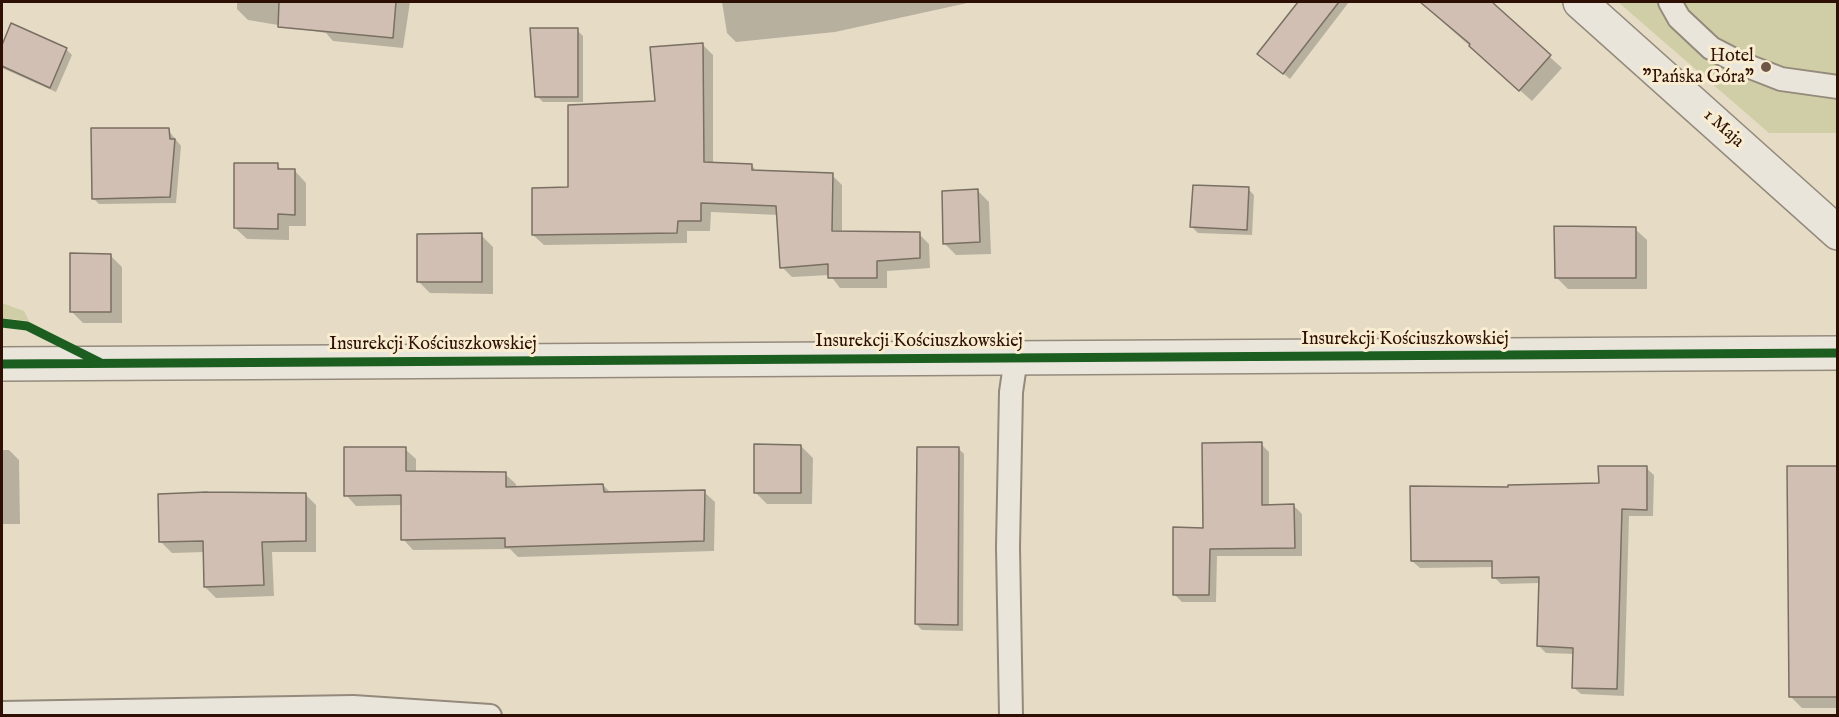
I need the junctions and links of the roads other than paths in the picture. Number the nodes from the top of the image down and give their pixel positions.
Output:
1 (1581, 2) edge
2 (1670, 2) edge
3 (1838, 87) edge
4 (1838, 233) edge
5 (1838, 353) edge
6 (1016, 358) junction
7 (2, 364) edge
8 (2, 713) edge
9 (490, 716) edge
10 (1011, 716) edge

1 - 4 street, 1 Maja
2 - 3 lane
5 - 6 street, Insurekcji Kościuszkowskiej
6 - 7 street, Insurekcji Kościuszkowskiej
6 - 10 lane
8 - 9 lane

